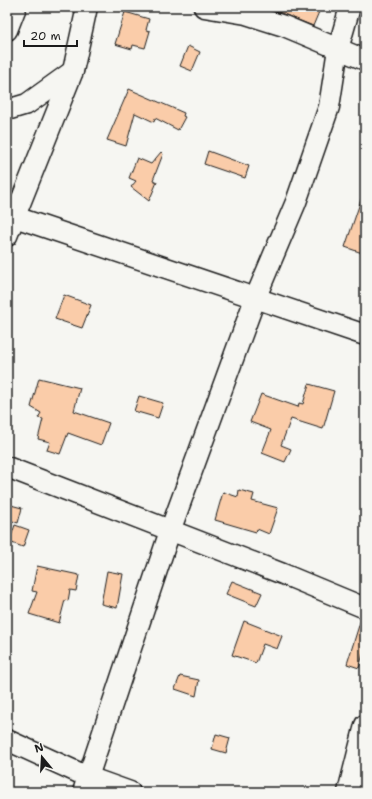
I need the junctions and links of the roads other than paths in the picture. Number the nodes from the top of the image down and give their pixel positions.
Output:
1 (16, 7) edge
2 (87, 7) edge
3 (204, 7) edge
4 (350, 7) edge
5 (7, 30) edge
6 (338, 49) junction
7 (365, 60) edge
8 (73, 71) junction
9 (7, 110) edge
10 (11, 216) edge
11 (7, 236) edge
12 (254, 299) junction
13 (365, 335) edge
14 (7, 467) edge
15 (170, 531) junction
16 (365, 608) edge
17 (365, 725) edge
18 (7, 740) edge
19 (86, 785) edge
20 (130, 792) edge
21 (348, 792) edge

1 - 5 street
2 - 8 street
3 - 6 street
4 - 6 street
6 - 7 street
6 - 12 street
8 - 9 street
8 - 10 street
10 - 11 street
10 - 12 street
12 - 13 street
12 - 15 street
14 - 15 street
15 - 16 street
15 - 19 street
17 - 21 street
18 - 19 street
19 - 20 street

